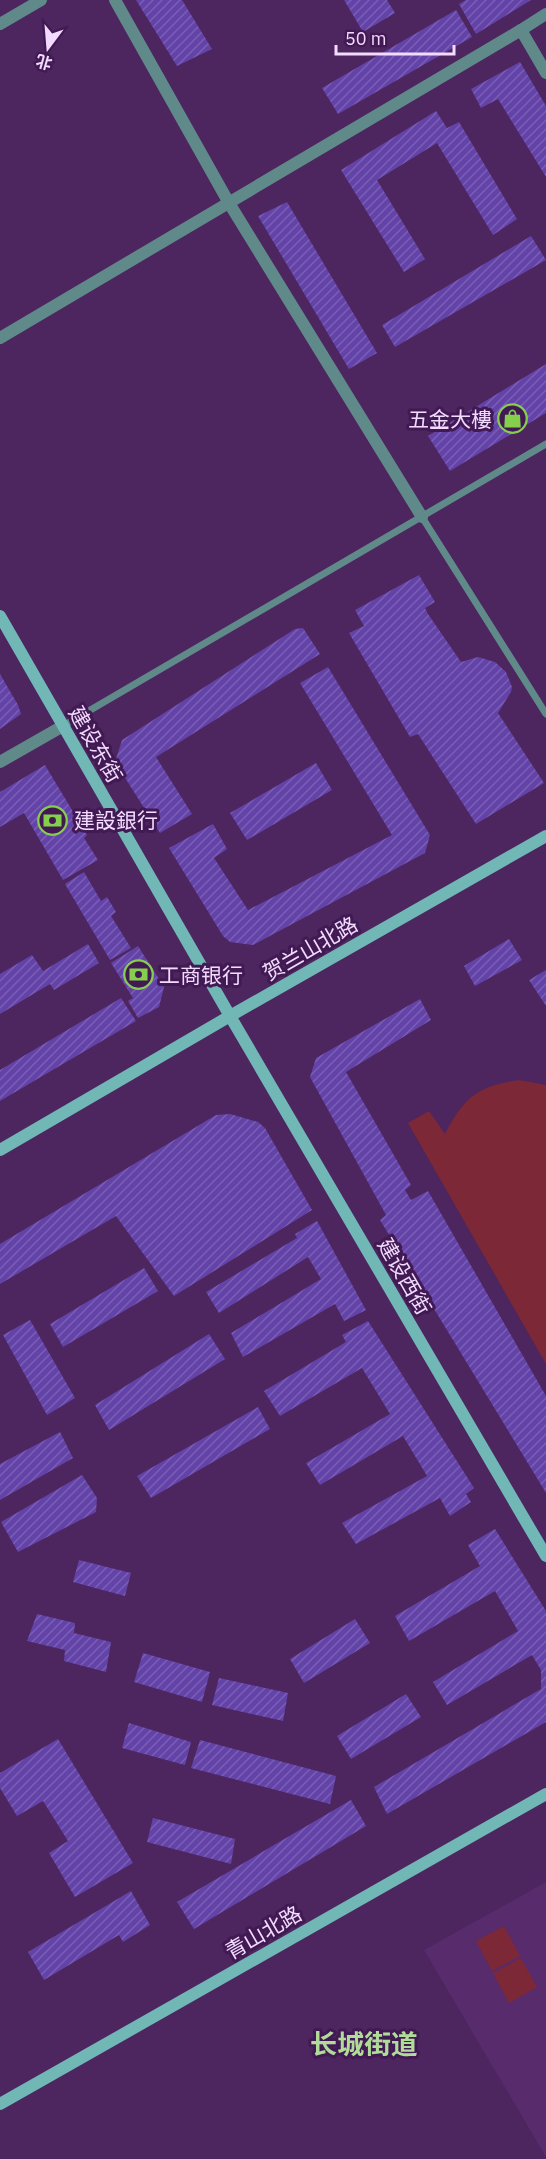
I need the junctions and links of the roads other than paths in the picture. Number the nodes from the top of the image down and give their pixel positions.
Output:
1 (41, 0) edge
2 (115, 0) edge
3 (546, 14) edge
4 (0, 24) edge
5 (521, 30) junction
6 (546, 73) edge
7 (229, 203) junction
8 (0, 338) edge
9 (546, 444) edge
10 (422, 517) junction
11 (0, 616) edge
12 (546, 714) edge
13 (63, 726) junction
14 (0, 762) edge
15 (546, 836) edge
16 (230, 1016) junction
17 (0, 1150) edge
18 (546, 1556) edge
19 (546, 1794) edge
20 (0, 2104) edge

1 - 4 street
2 - 7 street
3 - 5 street
5 - 6 street
5 - 7 street
7 - 8 street
7 - 10 street
9 - 10 lane
10 - 12 lane
10 - 13 lane
11 - 13 main road, 建设东街
13 - 14 street
13 - 16 main road, 建设东街
15 - 16 main road, 贺兰山北路
16 - 17 main road, 贺兰山北路
16 - 18 main road, 建设西街
19 - 20 main road, 青山北路

